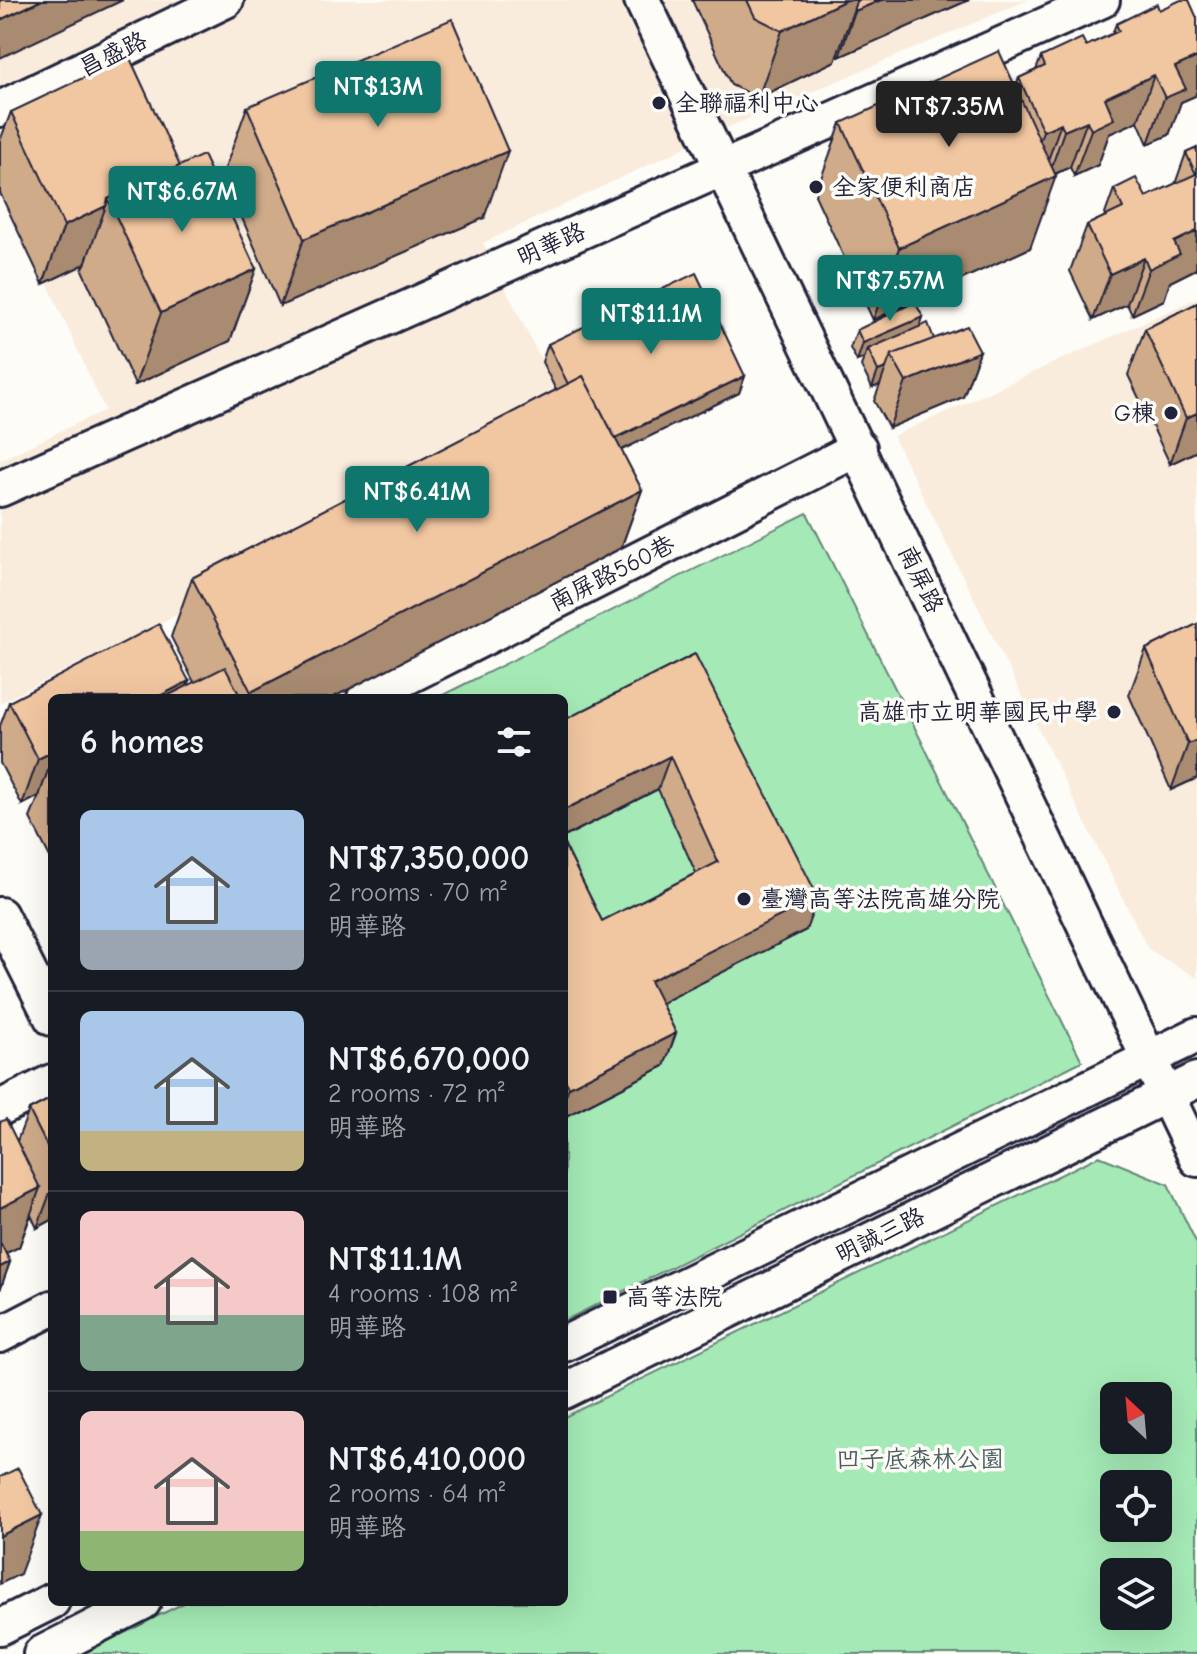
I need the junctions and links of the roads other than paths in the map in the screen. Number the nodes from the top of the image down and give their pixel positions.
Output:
1 (226, 0) edge
2 (642, 0) edge
3 (1102, 0) edge
4 (0, 109) edge
5 (724, 168) junction
6 (859, 448) junction
7 (0, 489) edge
8 (373, 694) edge
9 (0, 915) edge
10 (48, 1010) edge
11 (1197, 1035) edge
12 (1150, 1056) junction
13 (48, 1084) edge
14 (1182, 1087) edge
15 (0, 1108) edge
16 (981, 1139) junction
17 (1197, 1159) edge
18 (1000, 1177) junction
19 (48, 1310) edge
20 (0, 1335) edge
21 (568, 1342) edge
22 (568, 1389) edge
23 (48, 1603) edge
24 (135, 1606) edge
25 (0, 1627) edge
26 (41, 1654) edge

1 - 4 street, 昌盛路
2 - 5 street, 南屏路
3 - 5 street, 明華路
5 - 6 street, 南屏路
5 - 7 street, 明華路
6 - 8 street, 南屏路560巷
6 - 12 street, 南屏路
9 - 10 street
11 - 12 street, 明誠三路
12 - 14 street, 南屏路
12 - 16 street, 明誠三路
13 - 15 street
14 - 17 street, 南屏路
14 - 18 street, 明誠三路
16 - 18 street
16 - 21 street, 明誠三路
18 - 22 street, 明誠三路
19 - 20 street
23 - 25 street
24 - 26 street

